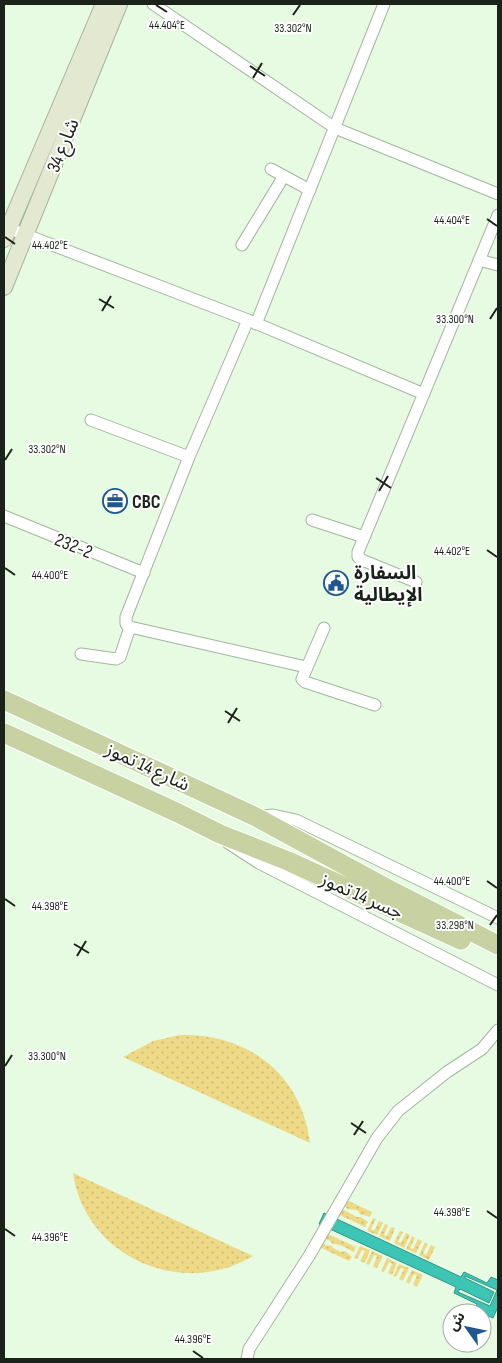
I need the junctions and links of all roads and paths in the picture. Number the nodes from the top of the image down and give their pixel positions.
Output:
1 (104, 4) edge
2 (119, 4) edge
3 (153, 4) edge
4 (384, 4) edge
5 (335, 128) junction
6 (271, 169) dead end
7 (284, 176) junction
8 (310, 190) junction
9 (498, 194) edge
10 (498, 215) edge
11 (6, 234) edge
12 (25, 235) junction
13 (242, 245) dead end
14 (479, 260) junction
15 (498, 265) edge
16 (4, 287) edge
17 (252, 322) junction
18 (424, 394) junction
19 (91, 420) dead end
20 (189, 457) junction
21 (4, 516) edge
22 (312, 520) dead end
23 (364, 537) junction
24 (144, 573) junction
25 (416, 582) dead end
26 (130, 627) junction
27 (324, 628) dead end
28 (81, 654) dead end
29 (306, 667) junction
30 (4, 700) edge
31 (375, 705) dead end
32 (4, 733) edge
33 (256, 817) junction
34 (220, 834) junction
35 (290, 836) joint
36 (280, 858) joint
37 (498, 918) edge
38 (498, 945) edge
39 (498, 957) edge
40 (498, 985) edge
41 (498, 1030) edge
42 (248, 1354) edge
43 (238, 1359) edge

1 - 11 main road, شارع 34
2 - 12 main road, شارع 34
3 - 5 street
4 - 5 street
5 - 8 street
5 - 9 street
6 - 7 street
7 - 8 street
7 - 13 street
8 - 17 street
10 - 14 street
11 - 12 street
12 - 16 main road, شارع 34
12 - 17 street
14 - 15 street
14 - 18 street
17 - 18 street
17 - 20 street
18 - 23 street
19 - 20 street
20 - 24 street
21 - 24 street, 232-2
22 - 23 street
23 - 25 street
24 - 26 street
26 - 28 street
26 - 29 street
27 - 29 street
29 - 31 street
30 - 33 main road, شارع 14 تموز
32 - 34 main road, شارع 14 تموز
33 - 35 main road, شارع 14 تموز
33 - 37 street
34 - 36 main road, شارع 14 تموز
34 - 40 street
35 - 38 main road, جسر 14 تموز
36 - 39 main road, جسر 14 تموز
41 - 42 street
42 - 43 street

